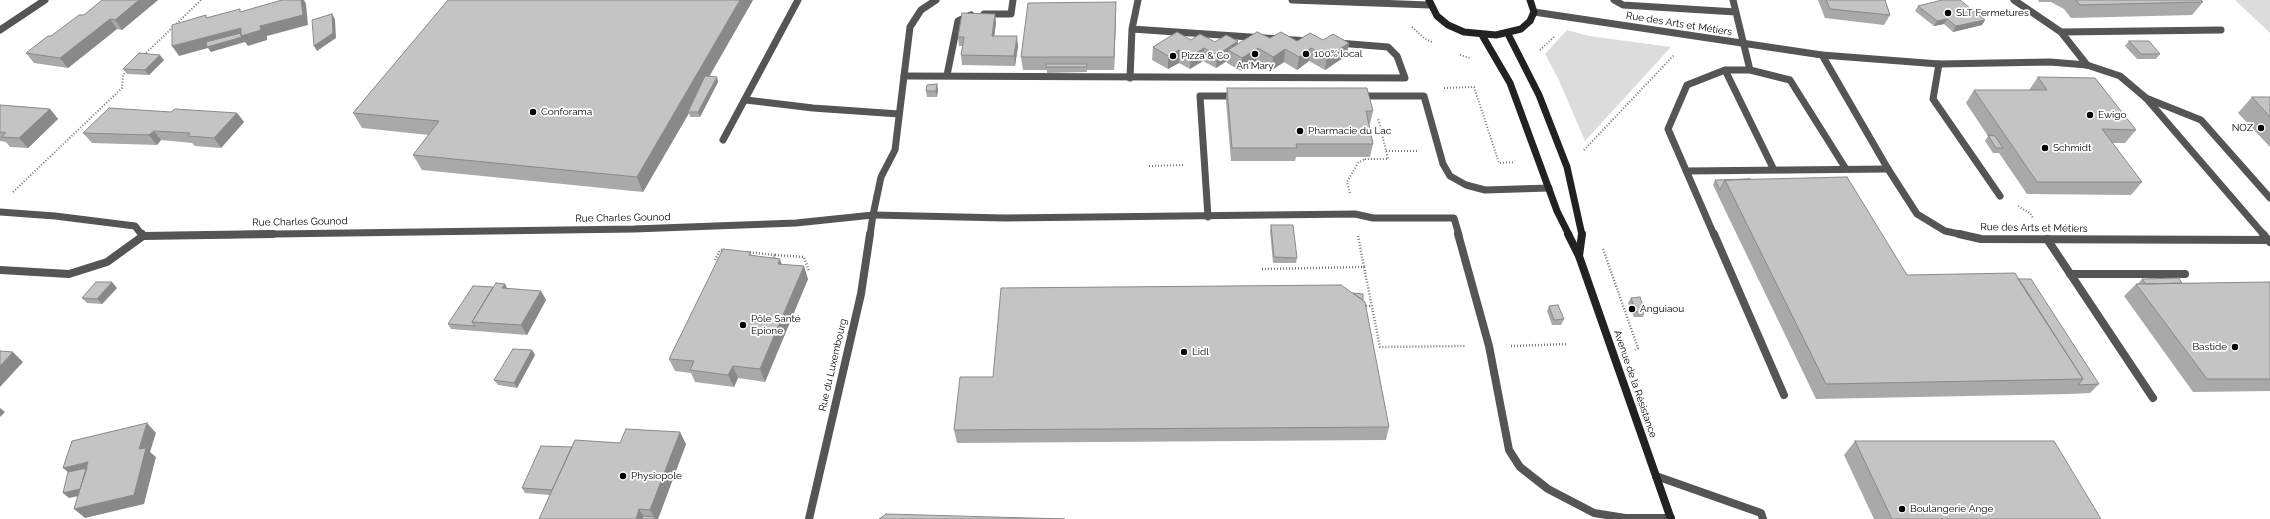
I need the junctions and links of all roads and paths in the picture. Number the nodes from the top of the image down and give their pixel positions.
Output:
1 (45, 0) edge
2 (201, 0) edge
3 (798, 0) edge
4 (932, 0) edge
5 (1013, 0) edge
6 (1138, 0) edge
7 (1292, 0) edge
8 (1530, 0) edge
9 (1614, 0) edge
10 (1733, 0) edge
11 (2014, 0) edge
12 (1429, 3) edge
13 (1534, 12) junction
14 (1736, 12) junction
15 (1132, 29) junction
16 (0, 30) edge
17 (2221, 30) dead end
18 (2061, 32) junction
19 (1508, 34) junction
20 (1482, 35) junction
21 (1556, 35) dead end
22 (1692, 36) junction
23 (1316, 41) edge
24 (1332, 42) edge
25 (1746, 44) junction
26 (1538, 51) dead end
27 (1822, 55) junction
28 (140, 59) edge
29 (1939, 64) junction
30 (2087, 65) junction
31 (129, 70) edge
32 (1725, 70) junction
33 (1750, 70) junction
34 (947, 75) junction
35 (904, 76) junction
36 (1130, 78) junction
37 (1466, 88) dead end
38 (1248, 96) edge
39 (1350, 96) edge
40 (2146, 98) junction
41 (746, 100) junction
42 (900, 114) junction
43 (723, 140) dead end
44 (1386, 151) dead end
45 (1420, 151) dead end
46 (1583, 151) dead end
47 (1365, 159) edge
48 (1515, 162) dead end
49 (1188, 165) dead end
50 (1149, 166) dead end
51 (1846, 169) junction
52 (1888, 169) junction
53 (1686, 170) junction
54 (1774, 170) junction
55 (1347, 182) dead end
56 (1549, 188) junction
57 (11, 194) dead end
58 (2000, 196) joint
59 (2270, 198) edge
60 (0, 212) edge
61 (873, 215) junction
62 (1208, 217) junction
63 (143, 236) junction
64 (2047, 239) junction
65 (2269, 241) edge
66 (728, 251) edge
67 (744, 252) edge
68 (775, 255) junction
69 (1579, 256) junction
70 (715, 260) dead end
71 (772, 262) edge
72 (1262, 269) dead end
73 (0, 270) edge
74 (809, 271) dead end
75 (2070, 274) junction
76 (2185, 274) dead end
77 (1362, 306) edge
78 (1372, 306) junction
79 (1568, 344) dead end
80 (1489, 346) junction
81 (1784, 396) dead end
82 (2153, 398) dead end
83 (1656, 476) junction
84 (1671, 518) edge
85 (810, 519) edge
86 (1763, 519) edge

1 - 16 street
2 - 28 path
3 - 41 street
4 - 35 street
5 - 34 street
6 - 15 street
7 - 12 street
8 - 13 main road
9 - 14 street
10 - 14 street
11 - 18 street
12 - 20 main road
13 - 19 main road
13 - 22 street, Rue des Arts et Métiers
14 - 25 street
15 - 23 street
15 - 36 street
17 - 18 street
18 - 30 street
19 - 20 main road
19 - 69 main road, Avenue de la Résistance
20 - 56 main road, Avenue de la Résistance
21 - 26 path
22 - 25 street, Rue des Arts et Métiers
22 - 46 path
24 - 36 street
25 - 27 street, Rue des Arts et Métiers
25 - 33 street
27 - 29 street, Rue des Arts et Métiers
27 - 52 street, Rue des Arts et Métiers
29 - 30 street, Rue des Arts et Métiers
29 - 58 street
30 - 40 street, Rue des Arts et Métiers
31 - 57 path
32 - 33 street
32 - 53 street
32 - 54 street
33 - 51 street
34 - 35 street
34 - 36 street
35 - 42 street
37 - 48 path
38 - 62 street
39 - 56 street
40 - 59 street
40 - 65 street, Rue des Arts et Métiers
41 - 42 street
41 - 43 street
42 - 61 street
44 - 45 path
47 - 55 path
49 - 50 path
51 - 52 street
51 - 54 street
52 - 64 street, Rue des Arts et Métiers
53 - 54 street
53 - 81 street
56 - 69 main road, Avenue de la Résistance
58 - 64 path
60 - 63 street
61 - 62 street, Rue Charles Gounod
61 - 63 street, Rue Charles Gounod
61 - 85 street, Rue du Luxembourg
62 - 80 street, Rue Charles Gounod
63 - 73 street
64 - 65 street, Rue des Arts et Métiers
64 - 75 street
66 - 70 path
67 - 68 path
68 - 71 path
68 - 74 path
69 - 83 main road, Avenue de la Résistance
72 - 78 path
75 - 76 street
75 - 82 street
77 - 78 path
78 - 80 path
79 - 80 path
80 - 84 street
83 - 84 main road, Avenue de la Résistance
83 - 86 street

